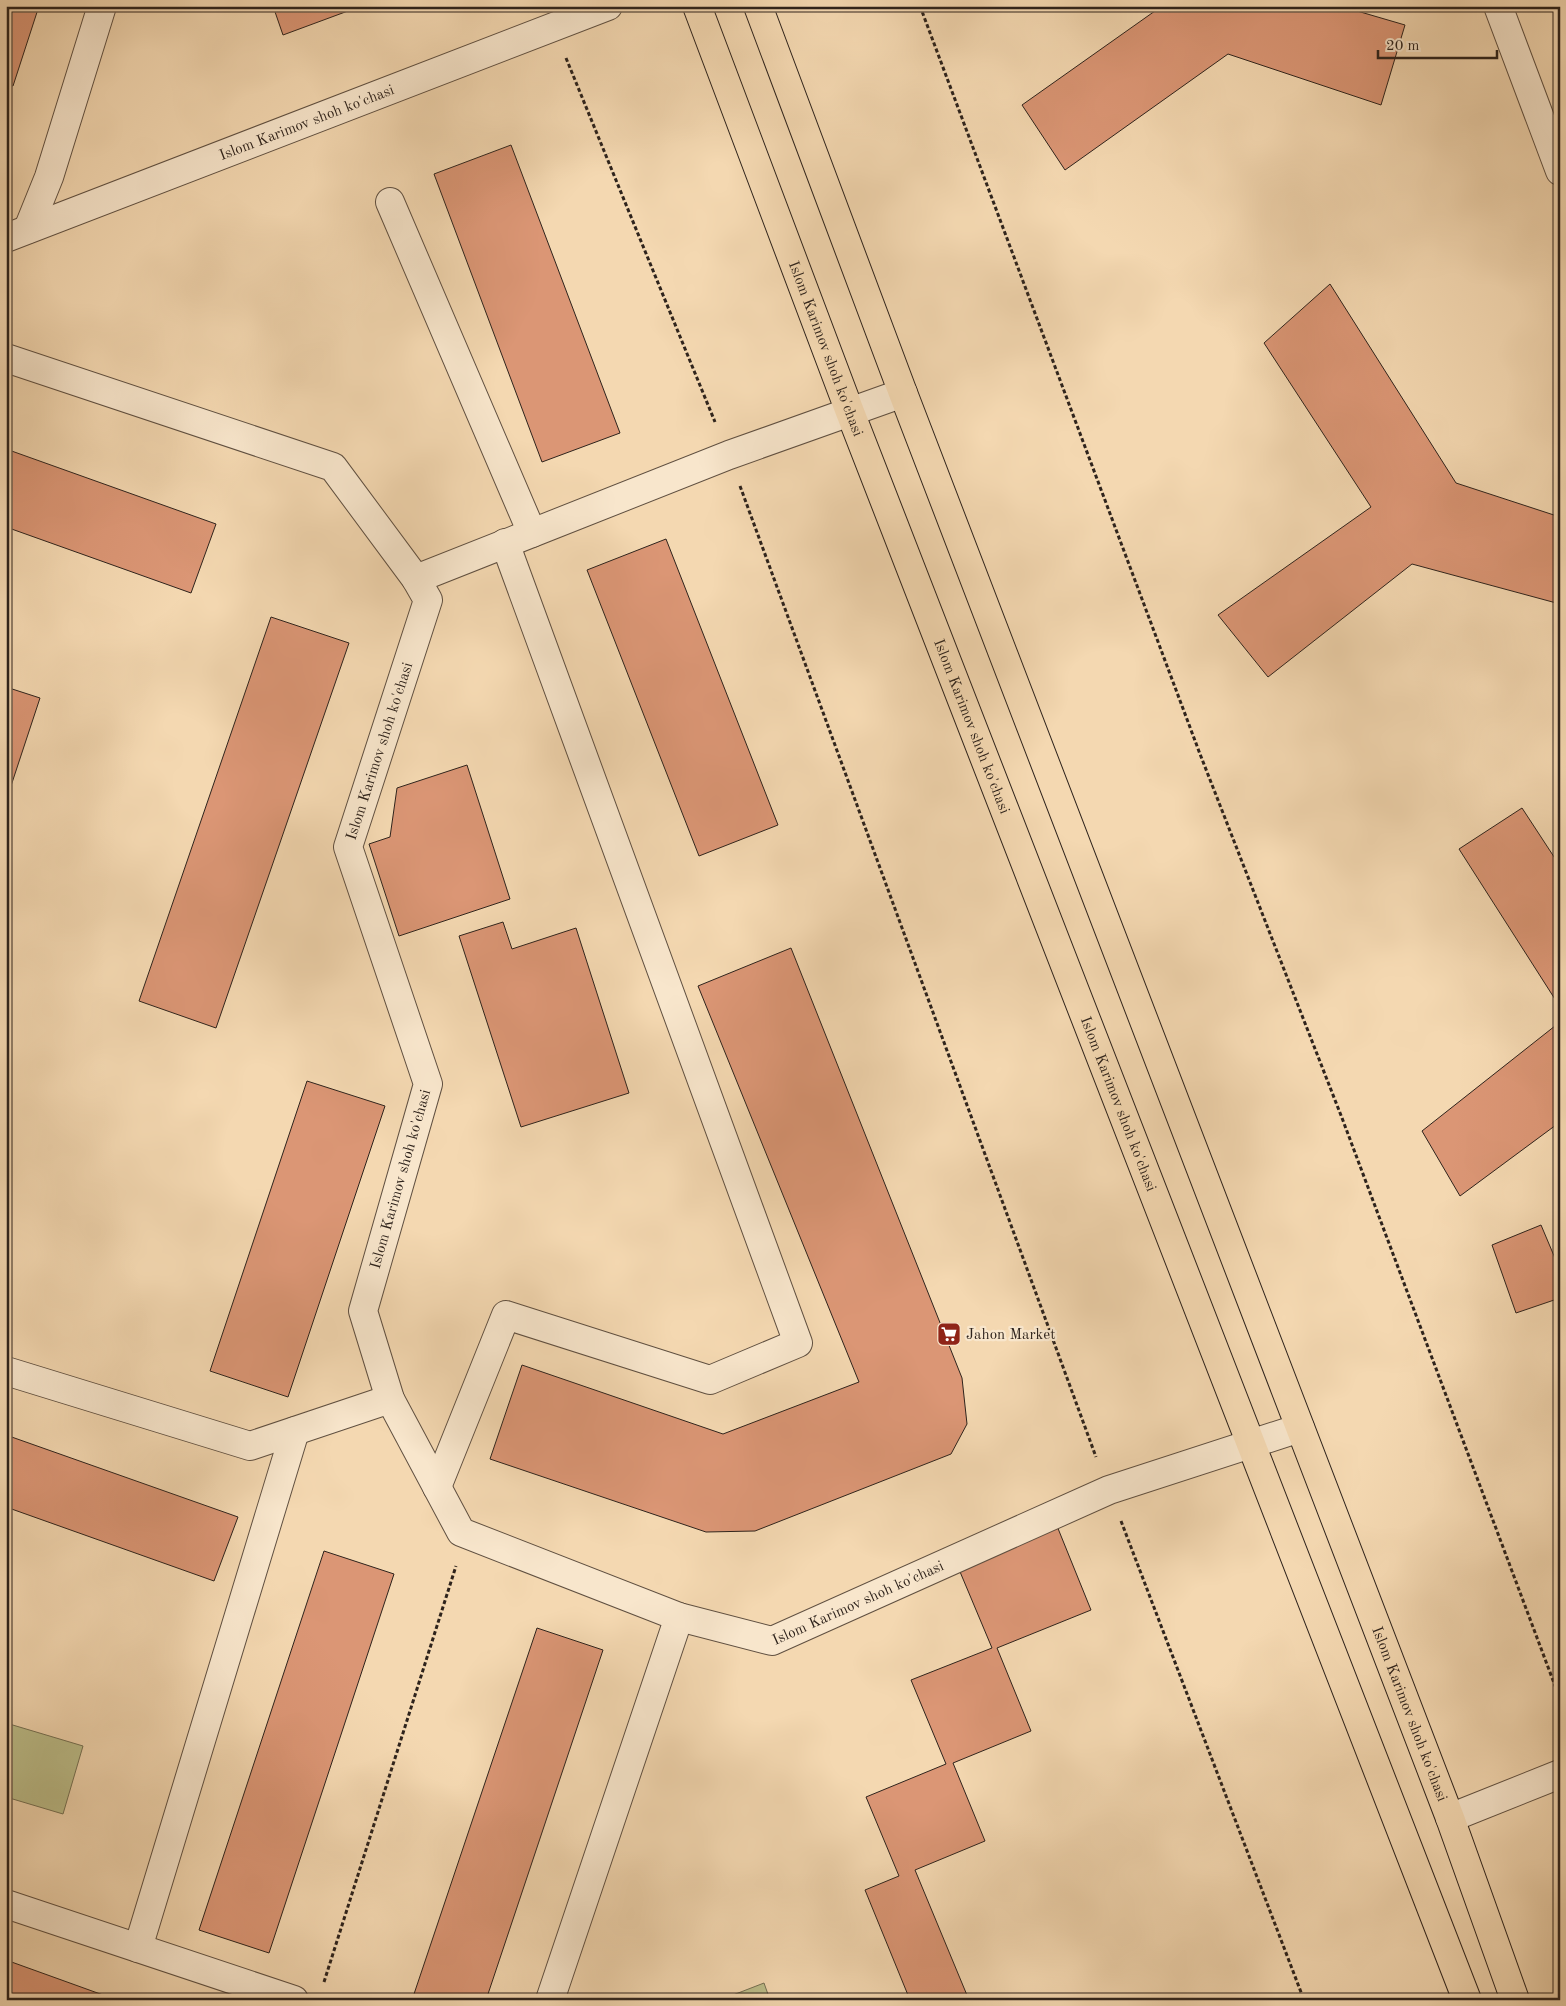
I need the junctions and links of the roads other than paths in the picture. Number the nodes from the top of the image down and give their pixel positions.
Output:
1 (102, 6) edge
2 (608, 6) edge
3 (697, 6) edge
4 (758, 6) edge
5 (1498, 6) edge
6 (1560, 171) edge
7 (390, 202) dead end
8 (17, 234) edge
9 (6, 358) edge
10 (903, 393) junction
11 (850, 412) junction
12 (532, 533) junction
13 (505, 543) junction
14 (416, 579) junction
15 (6, 1371) edge
16 (390, 1399) junction
17 (1300, 1428) junction
18 (295, 1431) junction
19 (1251, 1444) junction
20 (437, 1488) junction
21 (679, 1617) junction
22 (1560, 1774) edge
23 (1450, 1818) junction
24 (6, 1904) edge
25 (138, 1948) junction
26 (294, 2000) edge
27 (550, 2000) edge
28 (1467, 2000) edge
29 (1515, 2000) edge

1 - 8 street
2 - 8 street, Islom Karimov shoh ko'chasi
3 - 11 main road, Islom Karimov shoh ko'chasi
4 - 10 main road, Islom Karimov shoh ko'chasi
5 - 6 street
7 - 12 street
9 - 14 street, Islom Karimov shoh ko'chasi
10 - 11 street
10 - 17 main road, Islom Karimov shoh ko'chasi
11 - 12 street
11 - 19 main road, Islom Karimov shoh ko'chasi
12 - 13 street
13 - 14 street
13 - 20 street
14 - 16 street, Islom Karimov shoh ko'chasi
15 - 18 street
16 - 18 street
16 - 20 street, Islom Karimov shoh ko'chasi
17 - 19 street, Islom Karimov shoh ko'chasi
17 - 23 main road, Islom Karimov shoh ko'chasi
18 - 25 street
19 - 21 street, Islom Karimov shoh ko'chasi
19 - 28 main road, Islom Karimov shoh ko'chasi
20 - 21 street, Islom Karimov shoh ko'chasi
21 - 27 street
22 - 23 street
23 - 29 main road, Islom Karimov shoh ko'chasi
24 - 25 street
25 - 26 street

